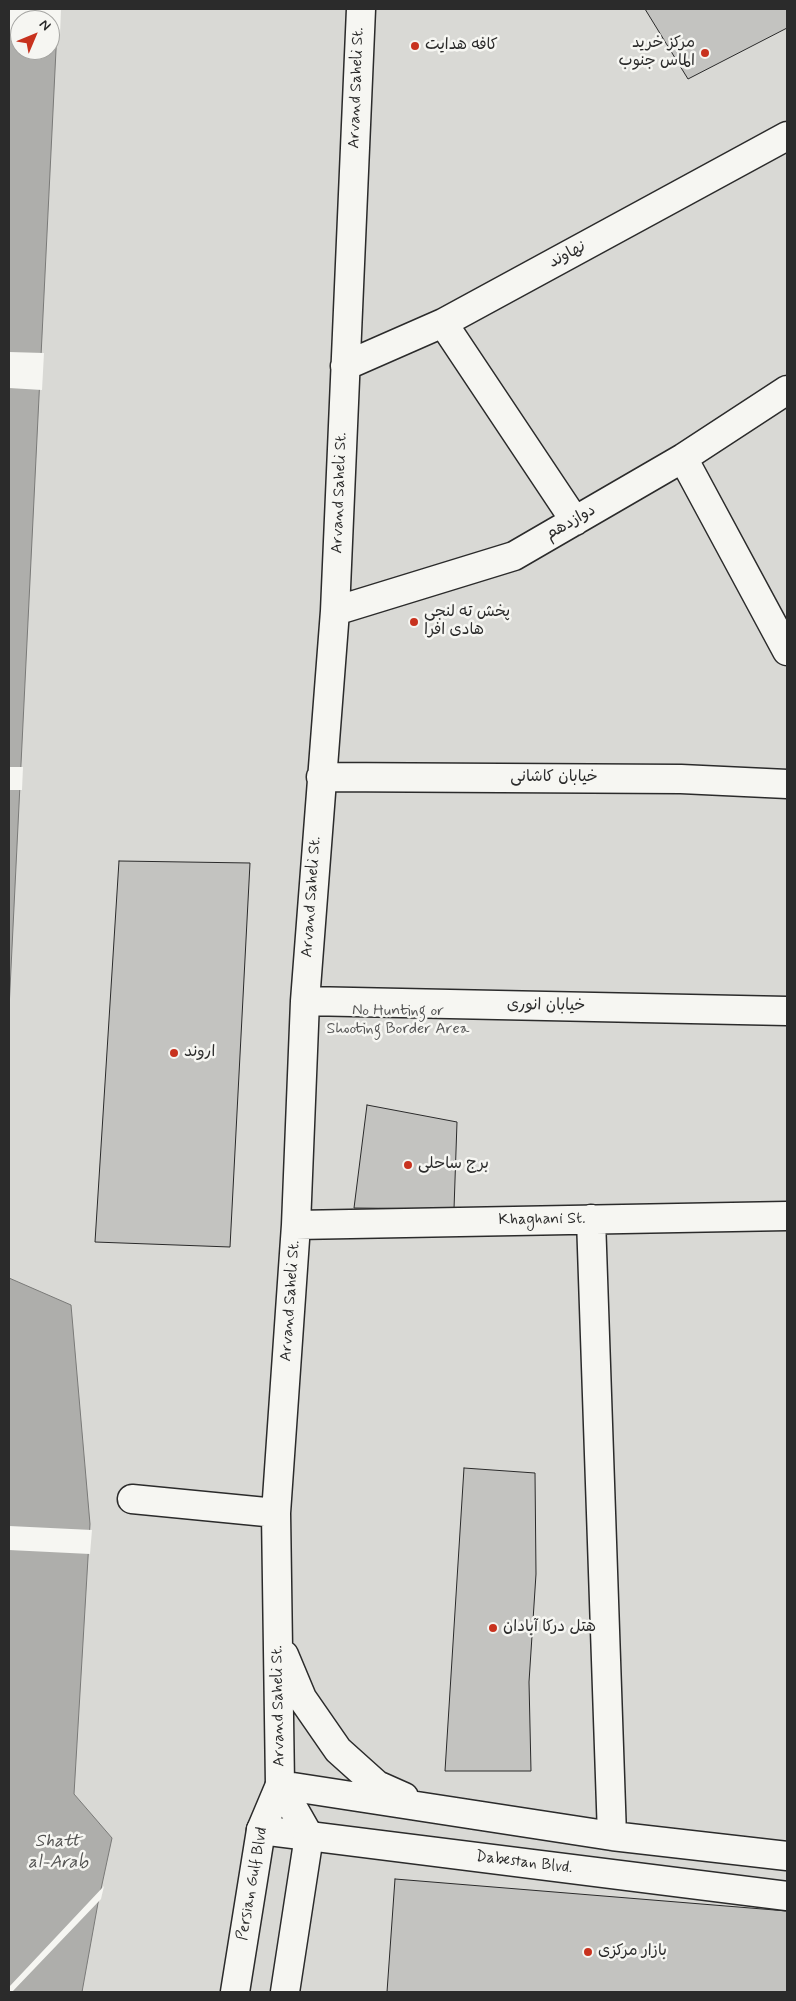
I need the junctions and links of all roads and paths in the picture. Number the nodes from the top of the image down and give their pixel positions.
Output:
1 (361, 9) edge
2 (787, 136) edge
3 (443, 323) junction
4 (345, 366) junction
5 (787, 390) edge
6 (683, 458) junction
7 (575, 521) junction
8 (335, 611) junction
9 (787, 651) edge
10 (321, 777) junction
11 (787, 784) edge
12 (305, 1002) junction
13 (787, 1011) edge
14 (787, 1216) edge
15 (591, 1219) junction
16 (296, 1225) junction
17 (132, 1499) dead end
18 (276, 1513) junction
19 (278, 1639) junction
20 (280, 1786) junction
21 (433, 1809) junction
22 (260, 1830) junction
23 (309, 1836) junction
24 (612, 1836) junction
25 (787, 1856) edge
26 (787, 1896) edge
27 (235, 1992) edge
28 (285, 1992) edge

1 - 4 street, Arvand Saheli St.
2 - 3 street, نهاوند
3 - 4 street, نهاوند
3 - 7 street
4 - 8 street, Arvand Saheli St.
5 - 6 street, دوازدهم
6 - 7 street, دوازدهم
6 - 9 street
7 - 8 street, دوازدهم
8 - 10 street, Arvand Saheli St.
10 - 11 street, خیابان کاشانی
10 - 12 street, Arvand Saheli St.
12 - 13 street, خیابان انوری
12 - 16 street, Arvand Saheli St.
14 - 15 street, Khaghani St.
15 - 16 street, Khaghani St.
15 - 24 street
16 - 18 street, Arvand Saheli St.
17 - 18 street
18 - 19 street, Arvand Saheli St.
19 - 20 street, Arvand Saheli St.
19 - 21 street
20 - 21 street
20 - 22 street, Persian Gulf Blvd
20 - 23 street
21 - 24 street
22 - 23 street, Dabestan Blvd.
22 - 27 street, Persian Gulf Blvd
23 - 26 street, Dabestan Blvd.
23 - 28 street
24 - 25 street

